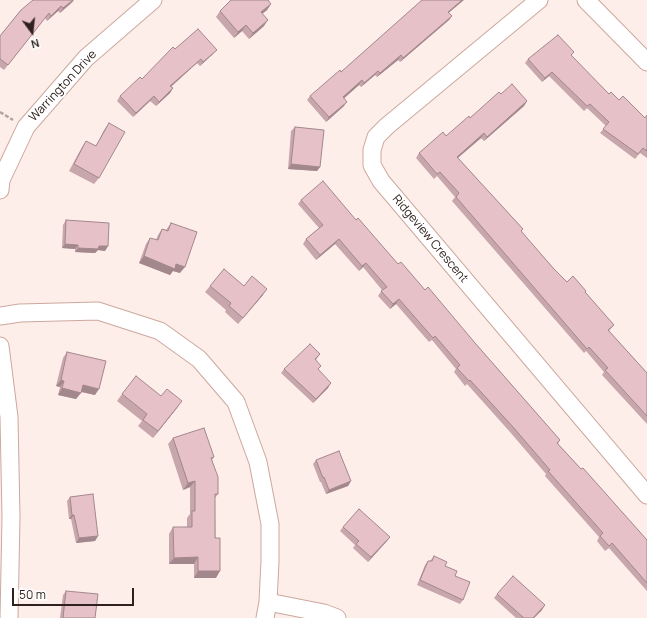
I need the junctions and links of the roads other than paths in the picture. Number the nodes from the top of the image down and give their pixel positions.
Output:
1 (153, 0) edge
2 (539, 0) edge
3 (586, 0) edge
4 (647, 62) edge
5 (0, 190) edge
6 (0, 316) edge
7 (0, 346) edge
8 (647, 495) edge
9 (266, 610) edge
10 (9, 618) edge
11 (337, 618) edge

1 - 5 street, Warrington Drive
2 - 8 street, Ridgeview Crescent
3 - 4 street
6 - 9 street
7 - 10 street
9 - 11 street

